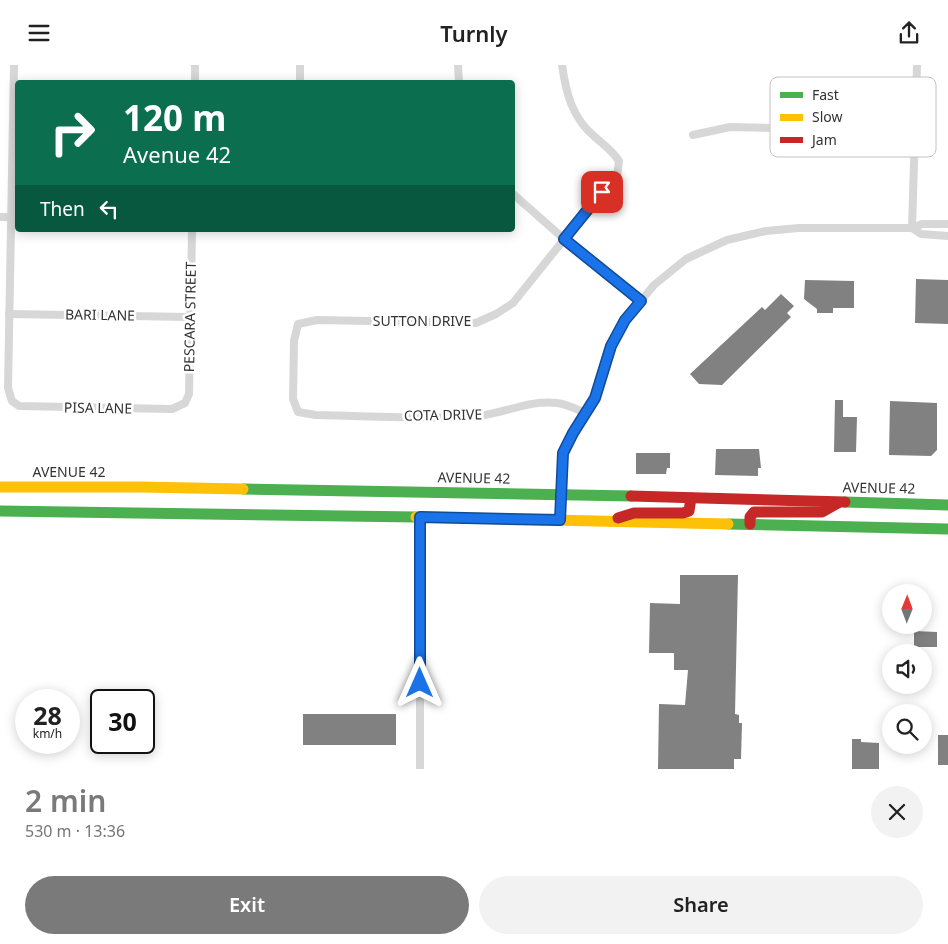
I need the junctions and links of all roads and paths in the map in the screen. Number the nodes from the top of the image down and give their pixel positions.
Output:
1 (14, 65) edge
2 (195, 65) edge
3 (300, 65) edge
4 (458, 65) edge
5 (562, 65) edge
6 (195, 80) edge
7 (300, 80) edge
8 (459, 80) edge
9 (15, 120) edge
10 (770, 128) edge
11 (693, 135) dead end
12 (913, 157) edge
13 (515, 196) edge
14 (0, 217) edge
15 (14, 217) edge
16 (948, 224) edge
17 (912, 228) junction
18 (192, 232) edge
19 (948, 236) edge
20 (564, 239) junction
21 (641, 301) junction
22 (9, 314) junction
23 (190, 317) junction
24 (184, 403) joint
25 (298, 412) joint
26 (586, 413) junction
27 (0, 487) edge
28 (561, 494) junction
29 (691, 499) junction
30 (840, 502) junction
31 (948, 505) edge
32 (0, 511) edge
33 (420, 517) junction
34 (560, 520) junction
35 (607, 521) junction
36 (750, 524) junction
37 (948, 529) edge
38 (420, 769) edge

1 - 9 street
2 - 6 street
3 - 7 street
4 - 8 street
5 - 20 street, SUTTON DRIVE
9 - 15 street
10 - 11 street
12 - 17 street
13 - 20 street
14 - 15 street
15 - 22 street
16 - 17 street
17 - 19 street
17 - 21 street
18 - 23 street, PESCARA STREET
20 - 21 street
20 - 25 street, SUTTON DRIVE
21 - 26 street
22 - 23 street, BARI LANE
22 - 24 street, PISA LANE
23 - 24 street, PESCARA STREET
25 - 26 street, COTA DRIVE
26 - 28 street
27 - 28 main road, AVENUE 42
28 - 29 main road, AVENUE 42
28 - 34 street
29 - 30 main road, AVENUE 42
29 - 35 main road
30 - 31 main road, AVENUE 42
30 - 36 main road
32 - 33 main road
33 - 34 main road
33 - 38 street
34 - 35 main road
35 - 36 main road
36 - 37 main road

